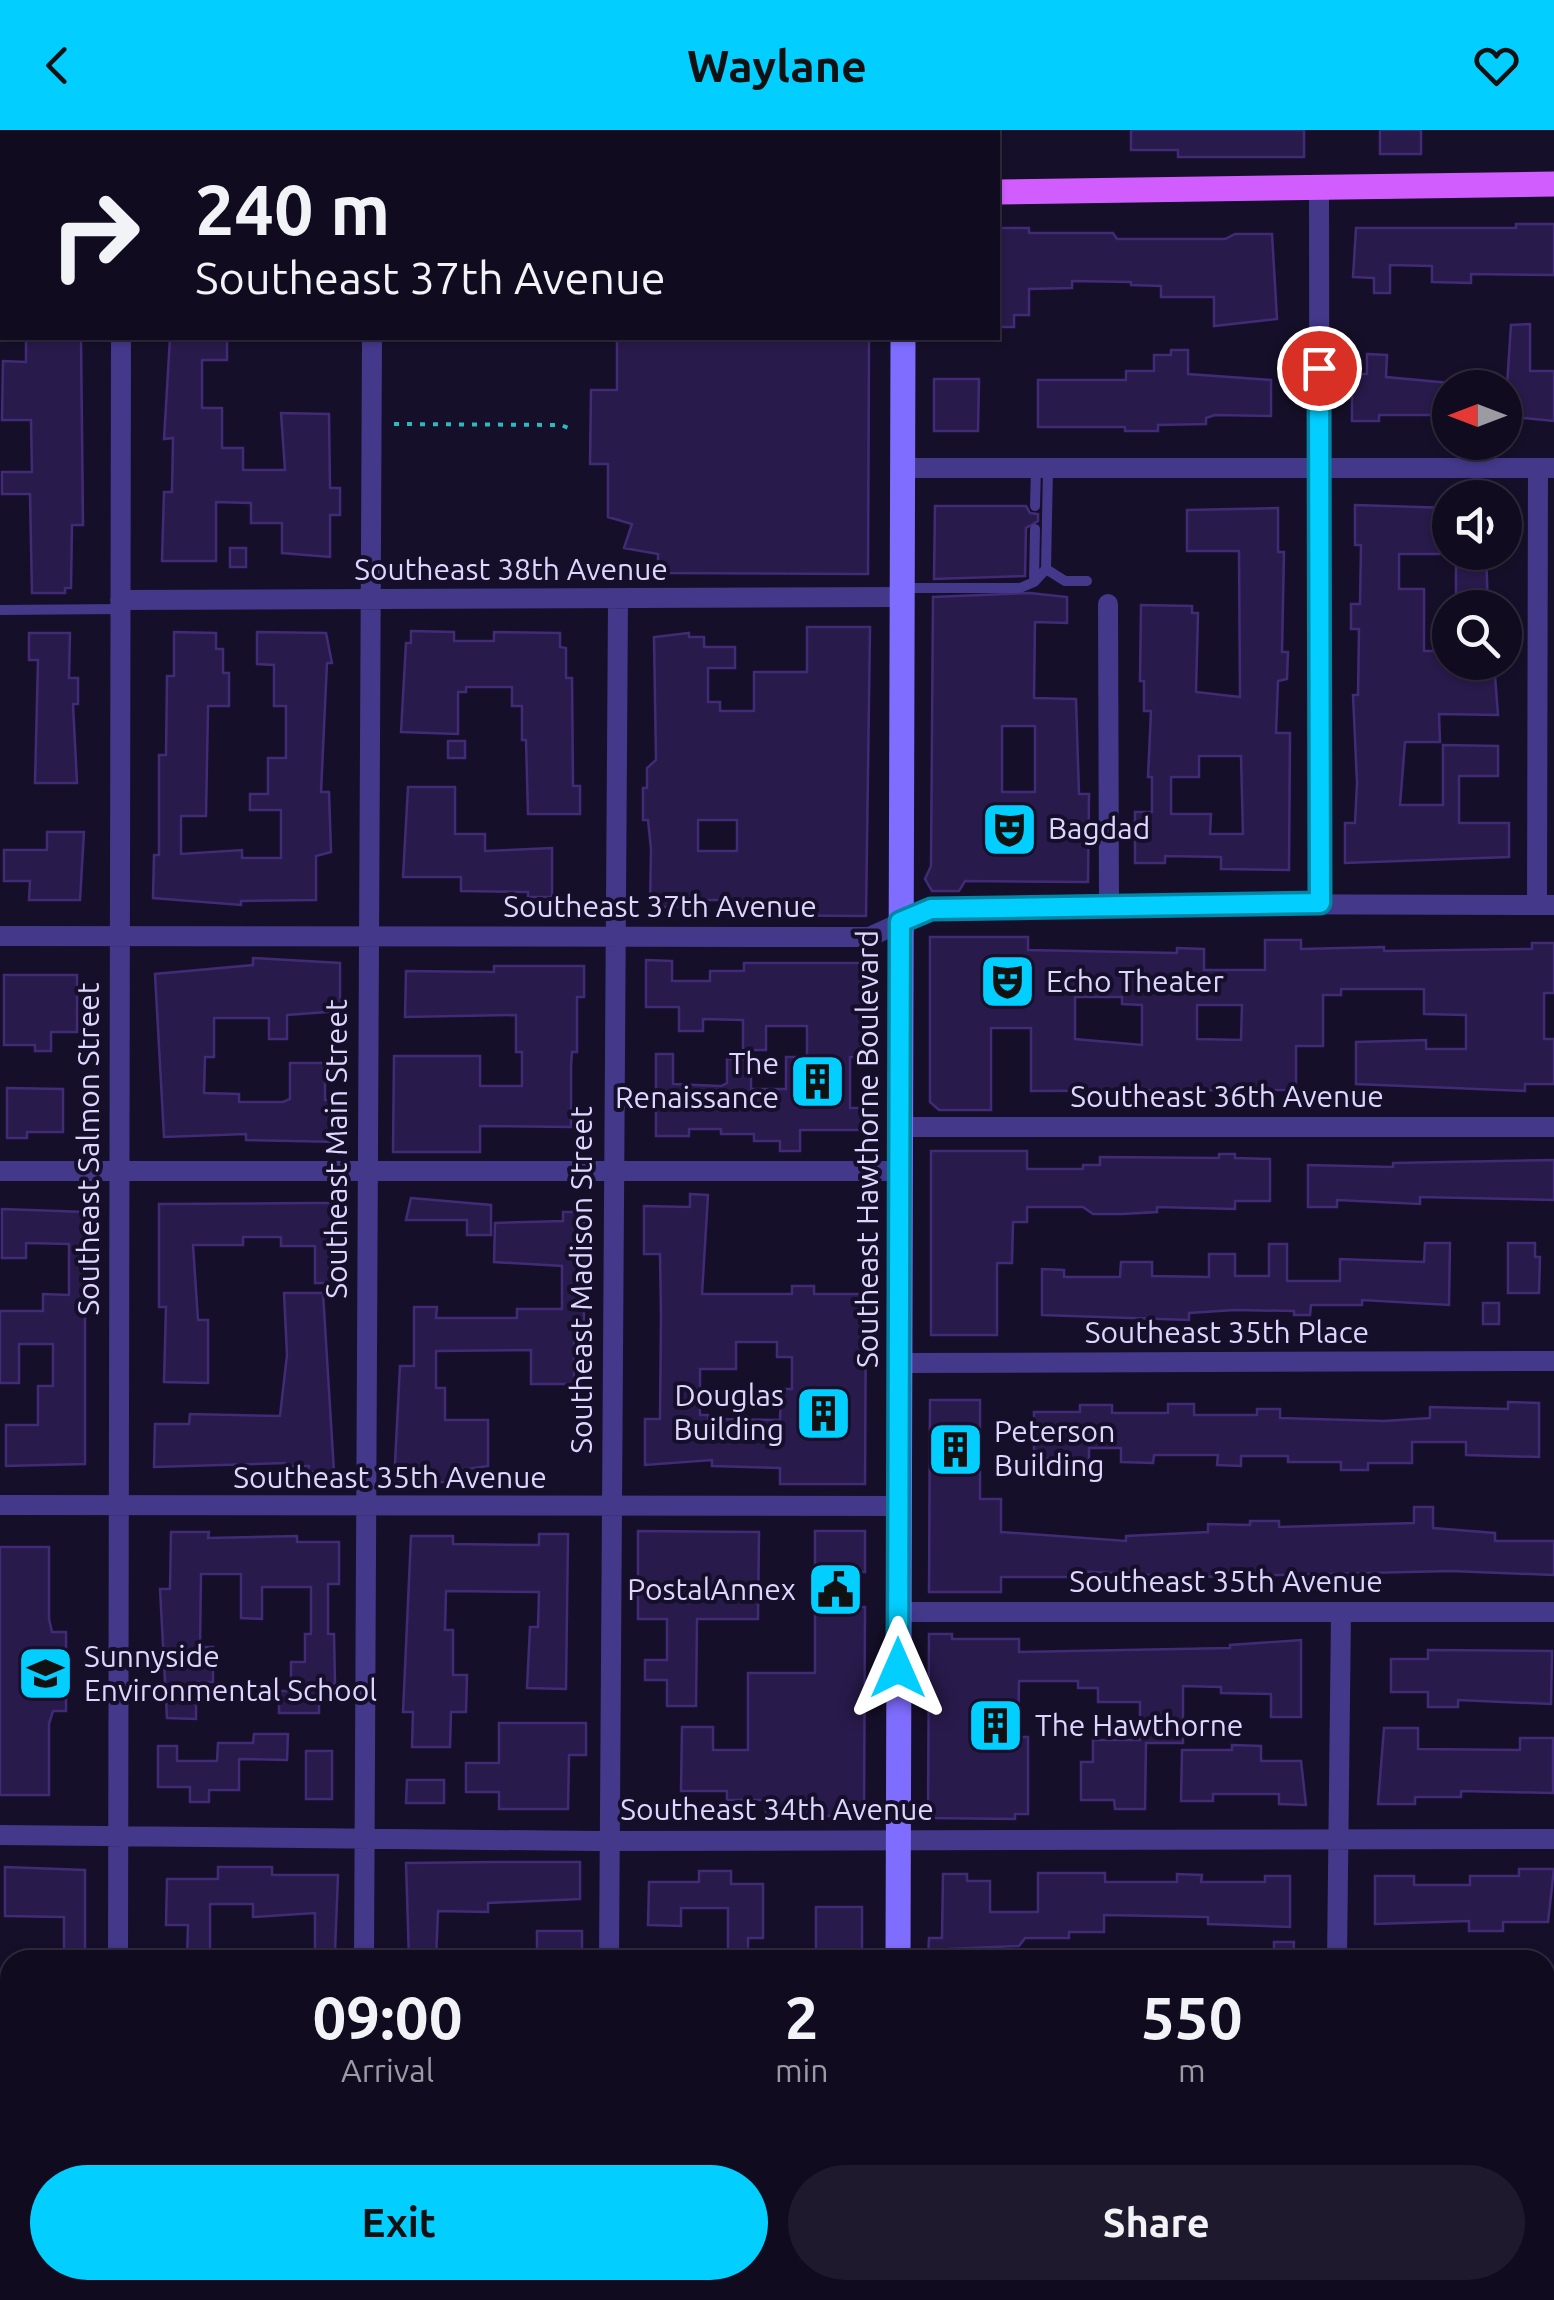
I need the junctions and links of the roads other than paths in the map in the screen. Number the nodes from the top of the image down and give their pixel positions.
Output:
1 (1554, 184) edge
2 (1319, 190) junction
3 (1000, 192) edge
4 (121, 340) edge
5 (372, 340) edge
6 (903, 340) edge
7 (903, 468) junction
8 (1042, 468) junction
9 (1546, 468) edge
10 (1319, 470) junction
11 (1035, 506) dead end
12 (1035, 528) dead end
13 (1046, 569) junction
14 (1088, 581) dead end
15 (1034, 582) junction
16 (902, 593) junction
17 (370, 600) junction
18 (618, 600) junction
19 (120, 604) junction
20 (1108, 604) dead end
21 (0, 610) edge
22 (1320, 903) junction
23 (1109, 904) junction
24 (1545, 905) edge
25 (900, 922) junction
26 (614, 935) junction
27 (0, 936) edge
28 (368, 937) junction
29 (120, 938) junction
30 (900, 1127) junction
31 (1554, 1128) edge
32 (900, 1171) junction
33 (0, 1172) edge
34 (119, 1172) junction
35 (367, 1172) junction
36 (612, 1174) junction
37 (1554, 1361) edge
38 (900, 1363) junction
39 (0, 1504) edge
40 (118, 1505) junction
41 (899, 1506) junction
42 (364, 1508) junction
43 (611, 1509) junction
44 (899, 1612) junction
45 (1341, 1612) junction
46 (1554, 1612) edge
47 (0, 1835) edge
48 (118, 1836) junction
49 (1337, 1838) junction
50 (1554, 1839) edge
51 (363, 1840) junction
52 (898, 1840) junction
53 (610, 1841) junction
54 (118, 1950) edge
55 (364, 1950) edge
56 (608, 1950) edge
57 (898, 1950) edge
58 (1337, 1950) edge

1 - 2 main road
2 - 3 main road
2 - 10 street
4 - 19 street, Southeast Salmon Street
5 - 17 street, Southeast Main Street
6 - 7 main road, Southeast Hawthorne Boulevard
7 - 8 street
7 - 16 main road, Southeast Hawthorne Boulevard
8 - 10 street
8 - 11 lane
8 - 13 lane
9 - 10 street
9 - 24 street
10 - 22 street
12 - 15 lane
13 - 14 lane
13 - 15 lane
15 - 16 lane
16 - 18 street, Southeast 38th Avenue
16 - 25 main road, Southeast Hawthorne Boulevard
17 - 18 street, Southeast 38th Avenue
17 - 19 street, Southeast 38th Avenue
17 - 28 street, Southeast Main Street
18 - 26 street, Southeast Madison Street
19 - 21 lane
19 - 29 street, Southeast Salmon Street
20 - 23 street
22 - 23 street, Southeast 37th Avenue
22 - 24 street, Southeast 37th Avenue
23 - 25 street, Southeast 37th Avenue
25 - 26 street, Southeast 37th Avenue
25 - 30 main road, Southeast Hawthorne Boulevard
26 - 28 street, Southeast 37th Avenue
26 - 36 street, Southeast Madison Street
27 - 29 street, Southeast 37th Avenue
28 - 29 street, Southeast 37th Avenue
28 - 35 street, Southeast Main Street
29 - 34 street, Southeast Salmon Street
30 - 31 street, Southeast 36th Avenue
30 - 32 main road, Southeast Hawthorne Boulevard
32 - 36 street
32 - 38 main road, Southeast Hawthorne Boulevard
33 - 34 street
34 - 35 street
34 - 40 street, Southeast Salmon Street
35 - 36 street
35 - 42 street, Southeast Main Street
36 - 43 street, Southeast Madison Street
37 - 38 street, Southeast 35th Place
38 - 41 main road, Southeast Hawthorne Boulevard
39 - 40 street, Southeast 35th Avenue
40 - 42 street, Southeast 35th Avenue
40 - 48 street, Southeast Salmon Street
41 - 43 street, Southeast 35th Avenue
41 - 44 main road, Southeast Hawthorne Boulevard
42 - 43 street, Southeast 35th Avenue
42 - 51 street, Southeast Main Street
43 - 53 street, Southeast Madison Street
44 - 45 street, Southeast 35th Avenue
44 - 52 main road, Southeast Hawthorne Boulevard
45 - 46 street, Southeast 35th Avenue
45 - 49 street
47 - 48 street, Southeast 34th Avenue
48 - 51 street, Southeast 34th Avenue
48 - 54 street, Southeast Salmon Street
49 - 50 street, Southeast 34th Avenue
49 - 52 street, Southeast 34th Avenue
49 - 58 street
51 - 53 street, Southeast 34th Avenue
51 - 55 street, Southeast Main Street
52 - 53 street, Southeast 34th Avenue
52 - 57 main road, Southeast Hawthorne Boulevard
53 - 56 street, Southeast Madison Street

